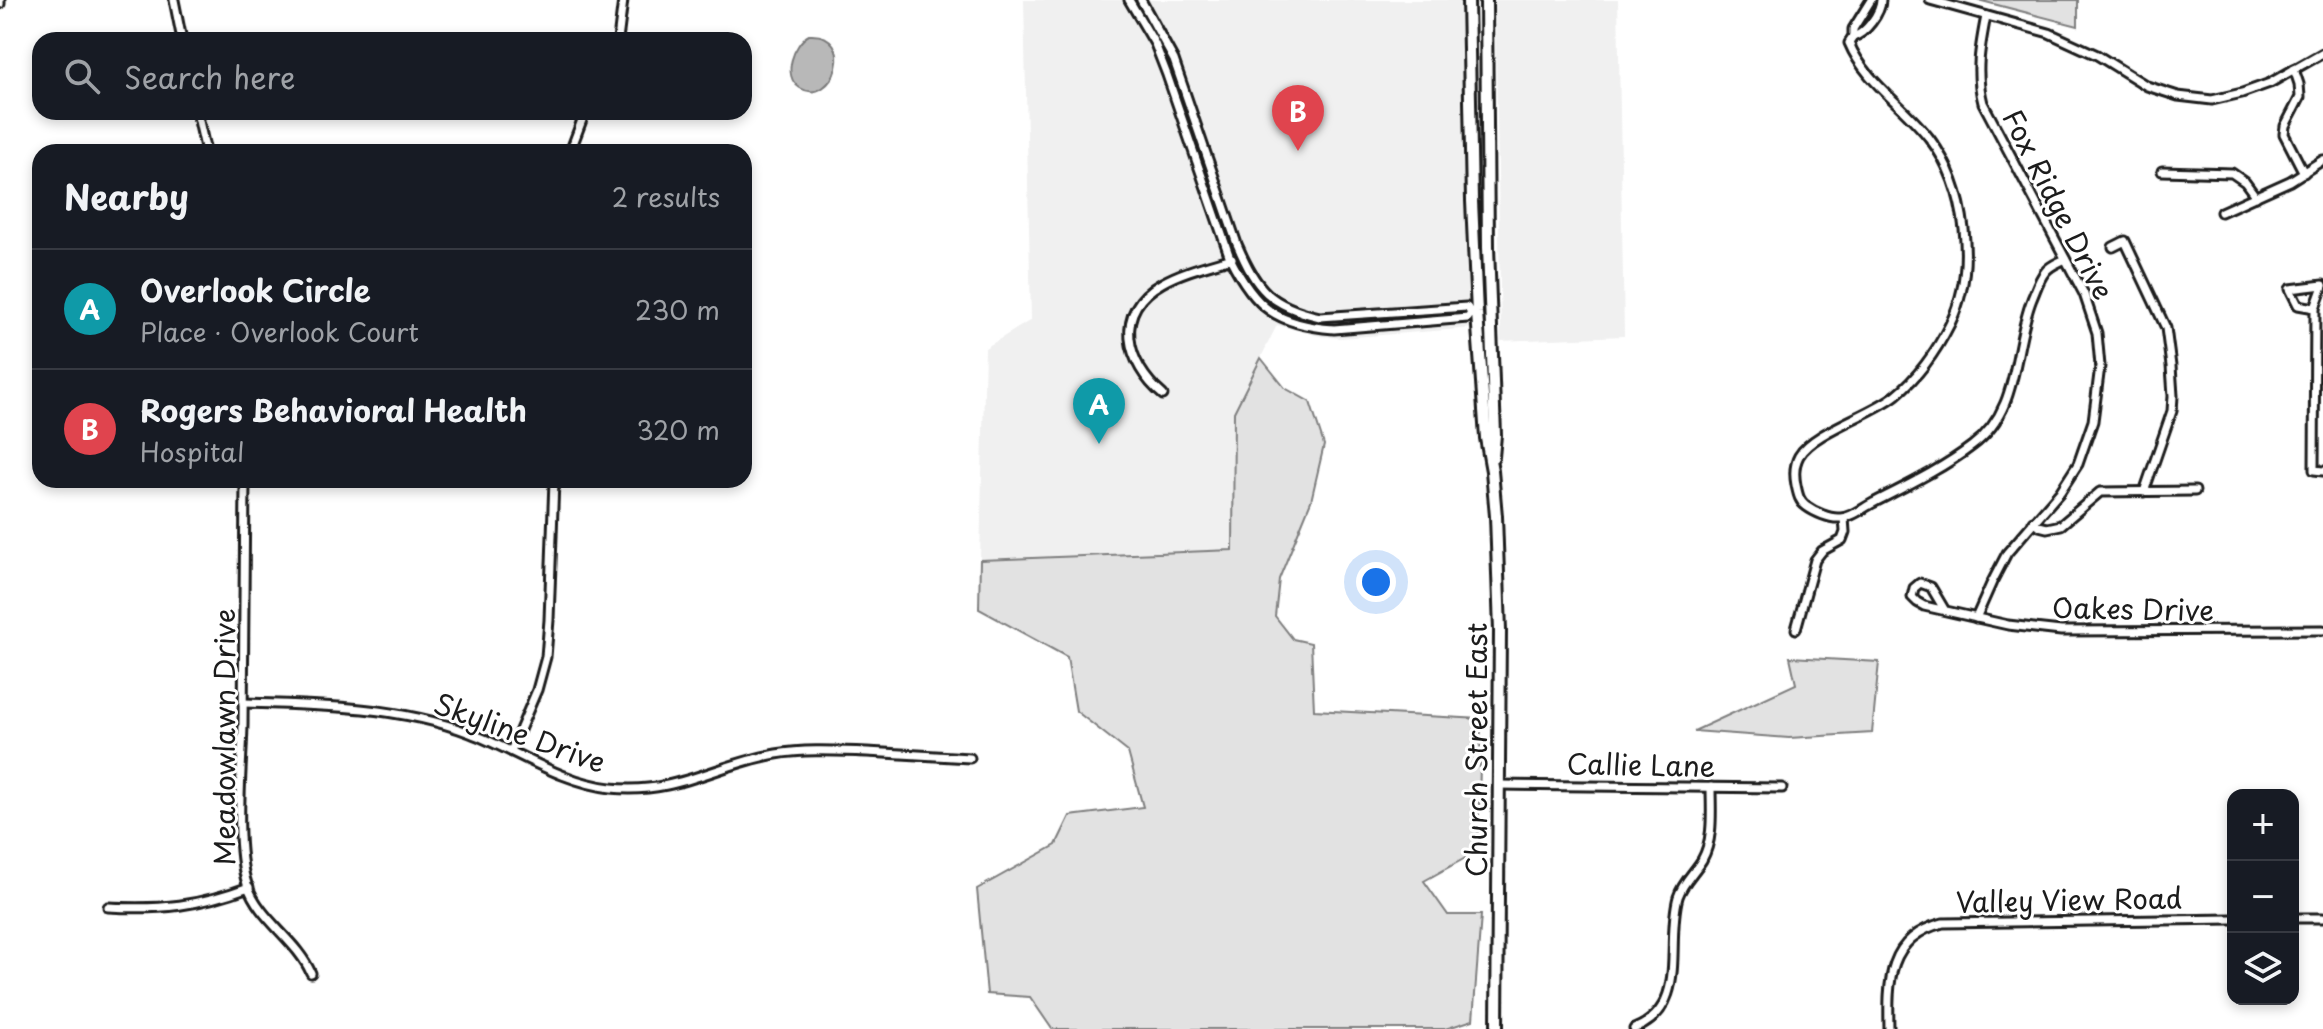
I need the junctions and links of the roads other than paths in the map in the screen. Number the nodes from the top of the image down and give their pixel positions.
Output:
1 (174, 0) edge
2 (623, 0) edge
3 (1129, 0) edge
4 (1141, 0) edge
5 (1468, 0) edge
6 (1486, 0) edge
7 (1871, 0) edge
8 (1881, 0) edge
9 (1930, 0) edge
10 (1986, 16) junction
11 (180, 32) edge
12 (619, 32) edge
13 (1853, 37) junction
14 (2323, 53) edge
15 (2294, 69) junction
16 (199, 120) edge
17 (582, 120) edge
18 (204, 144) edge
19 (573, 144) edge
20 (2323, 160) edge
21 (2162, 171) dead end
22 (2304, 173) junction
23 (2256, 197) junction
24 (2221, 212) dead end
25 (2113, 247) dead end
26 (1241, 255) junction
27 (1230, 258) junction
28 (2065, 259) junction
29 (2323, 285) edge
30 (2315, 308) junction
31 (1474, 313) junction
32 (1163, 395) dead end
33 (1492, 471) junction
34 (2323, 471) edge
35 (245, 488) edge
36 (554, 488) edge
37 (2195, 491) dead end
38 (2144, 492) junction
39 (1844, 518) junction
40 (2033, 521) junction
41 (1944, 609) junction
42 (1976, 618) junction
43 (1796, 629) dead end
44 (2323, 630) edge
45 (243, 703) junction
46 (511, 751) junction
47 (970, 758) dead end
48 (1499, 785) junction
49 (1711, 787) junction
50 (1782, 788) dead end
51 (249, 887) junction
52 (108, 907) dead end
53 (2299, 918) edge
54 (2323, 918) edge
55 (2227, 919) edge
56 (311, 973) dead end
57 (1497, 1029) edge
58 (1634, 1029) edge
59 (1889, 1029) edge

1 - 11 street
2 - 12 street
3 - 27 street
4 - 26 street
5 - 31 main road, Church Street East
6 - 33 main road, Church Street East
7 - 13 street
8 - 13 street
9 - 10 street
10 - 15 street
10 - 28 street, Fox Ridge Drive
13 - 39 street
14 - 15 street
15 - 22 street
16 - 18 street
17 - 19 street
20 - 22 street
21 - 23 street
22 - 23 street
23 - 24 street
25 - 38 street
26 - 27 street
26 - 31 street
27 - 31 street
27 - 32 street
28 - 39 street
28 - 40 street, Fox Ridge Drive
29 - 30 street
29 - 30 street
30 - 34 street
31 - 33 main road, Church Street East
33 - 48 main road, Church Street East
35 - 45 street, Meadowlawn Drive
36 - 46 street
37 - 38 street
38 - 40 street
39 - 43 street
40 - 42 street, Fox Ridge Drive
41 - 41 street, Oakes Drive
41 - 42 street, Oakes Drive
42 - 44 street, Oakes Drive
45 - 46 street, Skyline Drive
45 - 51 street, Meadowlawn Drive
46 - 47 street, Skyline Drive
48 - 49 street, Callie Lane
48 - 57 main road, Church Street East
49 - 50 street, Callie Lane
49 - 58 street
51 - 52 street
51 - 56 street, Meadowlawn Drive
53 - 54 street
55 - 59 street, Valley View Road

